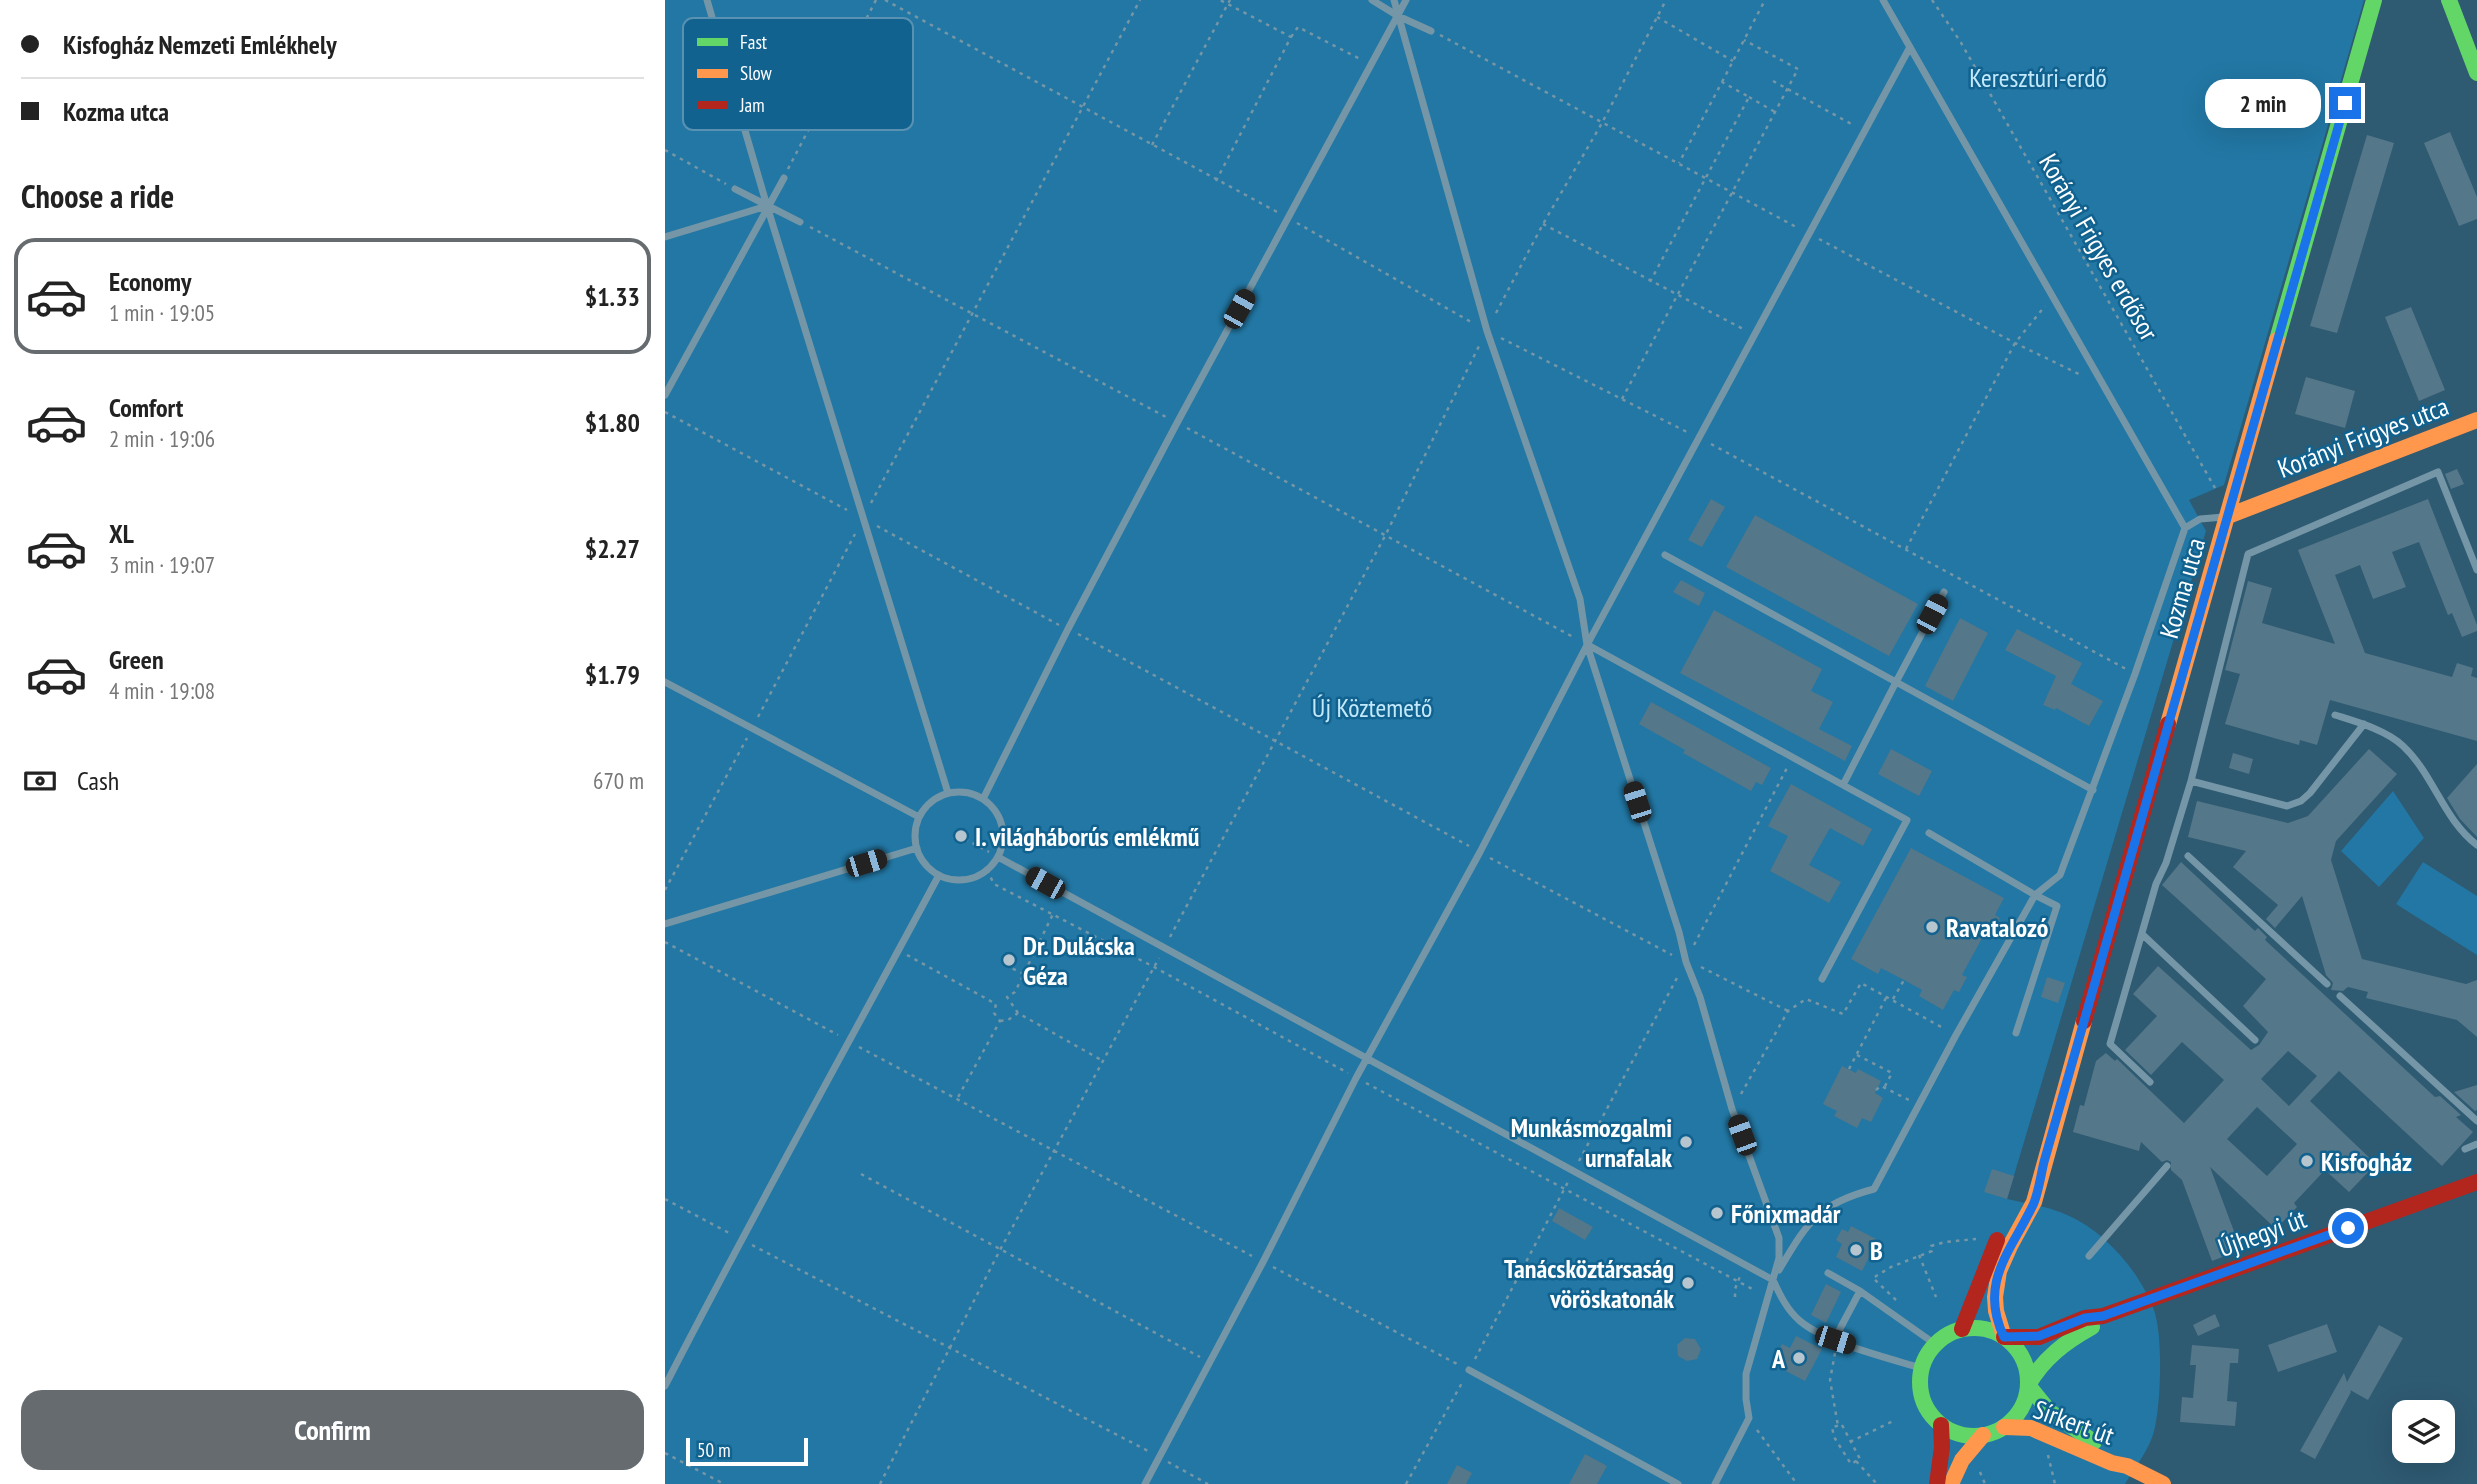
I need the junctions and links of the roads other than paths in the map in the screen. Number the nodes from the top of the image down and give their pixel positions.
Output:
1 (707, 0) edge
2 (1372, 0) edge
3 (1394, 0) edge
4 (1406, 0) edge
5 (1883, 0) edge
6 (2374, 0) edge
7 (2449, 0) edge
8 (1398, 16) junction
9 (712, 18) edge
10 (1431, 31) road end
11 (1910, 47) junction
12 (2477, 73) edge
13 (745, 130) edge
14 (784, 178) road end
15 (735, 189) road end
16 (767, 206) junction
17 (800, 222) road end
18 (665, 237) edge
19 (665, 395) edge
20 (2477, 420) edge
21 (2228, 516) junction
22 (2185, 528) junction
23 (1665, 555) dead end
24 (2477, 570) edge
25 (1944, 592) dead end
26 (1587, 645) junction
27 (665, 682) edge
28 (1896, 682) junction
29 (2335, 715) dead end
30 (2364, 724) junction
31 (2190, 781) junction
32 (1843, 785) junction
33 (2093, 790) junction
34 (948, 793) junction
35 (983, 799) junction
36 (919, 817) junction
37 (1929, 833) dead end
38 (2477, 845) edge
39 (917, 848) junction
40 (2188, 856) dead end
41 (998, 857) junction
42 (939, 875) junction
43 (2035, 895) junction
44 (665, 924) edge
45 (2142, 934) junction
46 (1822, 979) dead end
47 (2327, 985) dead end
48 (2340, 996) dead end
49 (2016, 1033) dead end
50 (2255, 1040) dead end
51 (1367, 1059) junction
52 (2150, 1082) dead end
53 (2477, 1121) edge
54 (2477, 1144) edge
55 (2465, 1149) dead end
56 (2167, 1166) dead end
57 (2477, 1182) edge
58 (2036, 1189) junction
59 (2089, 1256) dead end
60 (1828, 1273) dead end
61 (1773, 1280) junction
62 (1860, 1291) junction
63 (2103, 1316) junction
64 (1962, 1329) junction
65 (2004, 1337) junction
66 (1835, 1340) junction
67 (1935, 1344) junction
68 (1921, 1368) junction
69 (1469, 1370) road end
70 (2028, 1385) junction
71 (665, 1386) edge
72 (1941, 1425) junction
73 (2004, 1427) junction
74 (1983, 1435) junction
75 (2127, 1466) junction
76 (1145, 1484) edge
77 (1678, 1484) edge
78 (1715, 1484) edge
79 (1937, 1484) edge
80 (1951, 1484) edge
81 (2163, 1484) edge

1 - 9 lane
2 - 8 lane
3 - 8 lane
4 - 8 lane
5 - 11 lane
6 - 21 street, Kozma utca
7 - 12 street
8 - 10 lane
8 - 26 lane
8 - 35 lane
11 - 22 lane
11 - 26 lane
13 - 16 lane
14 - 16 lane
15 - 16 lane
16 - 17 lane
16 - 18 lane
16 - 19 lane
16 - 34 lane
20 - 21 street, Korányi Frigyes utca
21 - 22 lane
21 - 58 street, Kozma utca
22 - 33 lane
23 - 28 lane
24 - 31 lane
25 - 28 lane
26 - 32 lane
26 - 51 lane
26 - 61 lane
27 - 36 lane
28 - 32 lane
28 - 33 lane
29 - 30 lane
30 - 31 lane
30 - 38 lane
31 - 45 lane
32 - 46 lane
33 - 43 lane
34 - 35 lane
34 - 36 lane
35 - 41 lane
36 - 39 lane
37 - 43 lane
39 - 42 lane
39 - 44 lane
40 - 47 lane
41 - 42 lane
41 - 51 lane
42 - 71 lane
43 - 49 lane
43 - 61 lane
45 - 50 lane
45 - 52 lane
48 - 53 lane
51 - 61 lane
51 - 76 lane
54 - 55 lane
56 - 59 lane
57 - 63 street, Újhegyi út
58 - 64 street, Kozma utca
58 - 65 street, Kozma utca
60 - 62 lane
61 - 66 lane
61 - 78 lane
62 - 66 lane
62 - 67 lane
63 - 65 street, Újhegyi út
63 - 70 street, Újhegyi út
64 - 65 street
64 - 67 street
65 - 70 street, Kozma utca
66 - 68 lane
67 - 68 street
68 - 72 street
69 - 77 lane
70 - 73 street
70 - 75 street, Sírkert út
72 - 74 street
72 - 79 street
73 - 74 street
73 - 75 street, Sírkert út
74 - 80 street
75 - 81 street, Sírkert út

